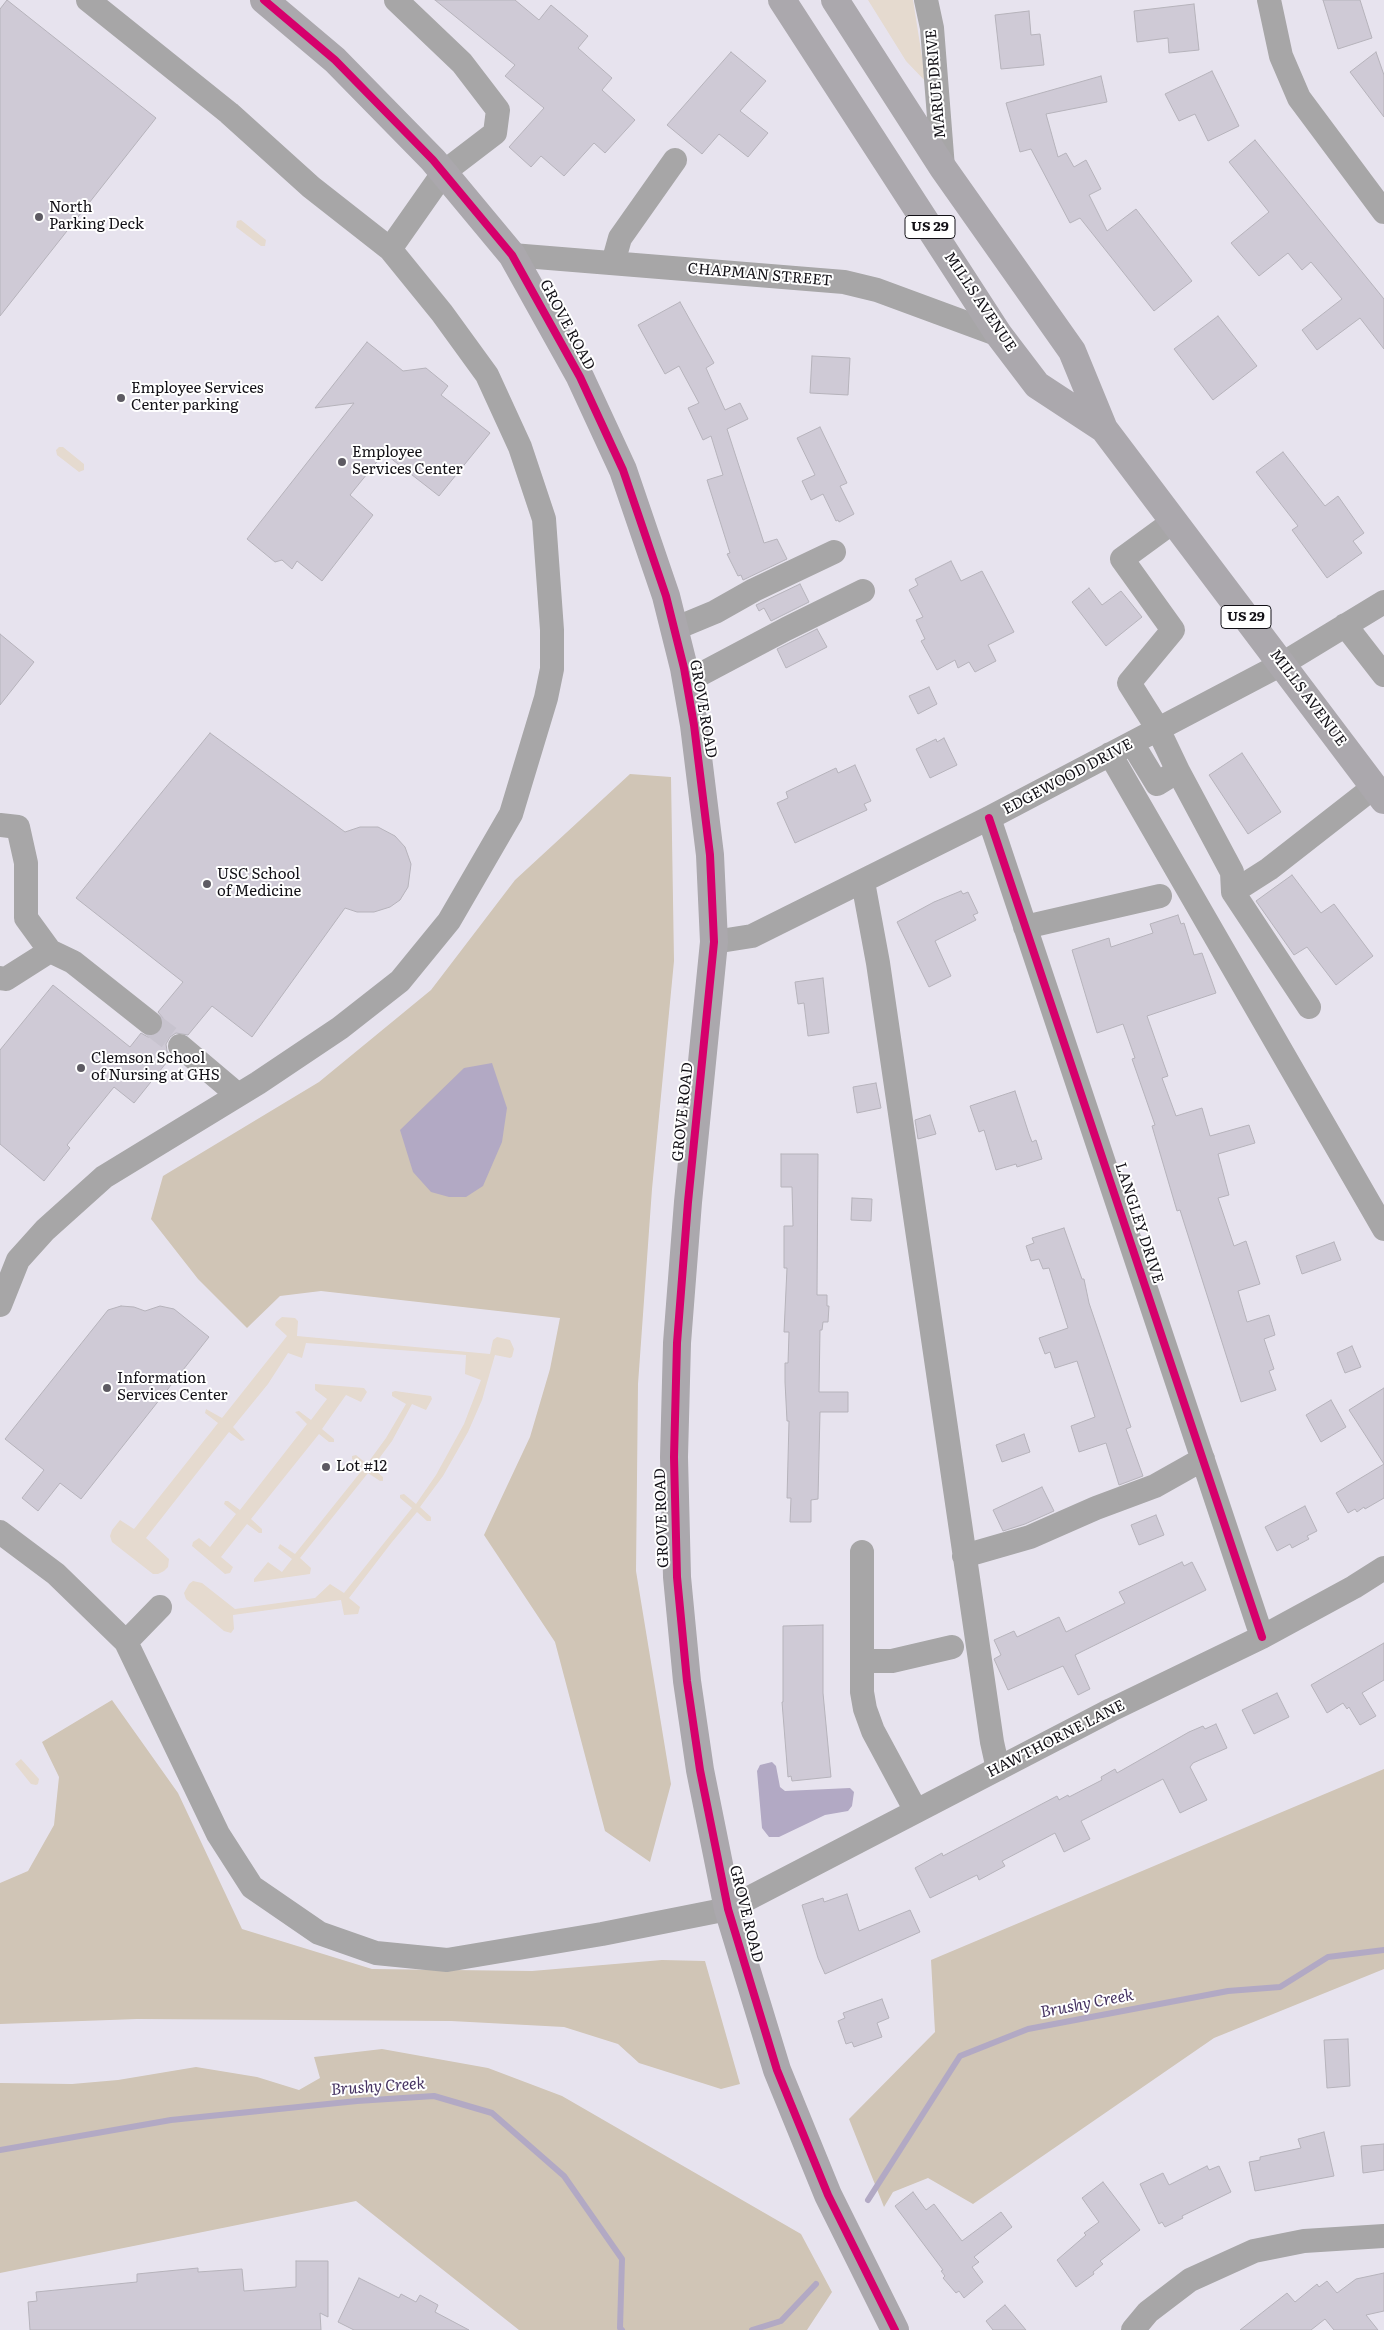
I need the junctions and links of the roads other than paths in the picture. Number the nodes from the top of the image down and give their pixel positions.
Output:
1 (88, 0) edge
2 (396, 0) edge
3 (782, 0) edge
4 (835, 0) edge
5 (926, 0) edge
6 (1269, 0) edge
7 (275, 3) edge
8 (675, 160) dead end
9 (942, 168) junction
10 (444, 172) junction
11 (1384, 212) edge
12 (390, 248) junction
13 (512, 255) junction
14 (613, 263) junction
15 (1000, 334) junction
16 (1104, 429) junction
17 (1174, 521) junction
18 (834, 552) dead end
19 (863, 591) dead end
20 (1384, 602) edge
21 (1345, 626) junction
22 (674, 629) junction
23 (1380, 662) edge
24 (1282, 664) junction
25 (686, 682) junction
26 (1158, 729) junction
27 (1132, 743) junction
28 (1110, 754) junction
29 (1178, 771) junction
30 (1379, 793) edge
31 (990, 818) junction
32 (0, 825) edge
33 (863, 882) junction
34 (1232, 892) junction
35 (1160, 896) dead end
36 (1026, 926) junction
37 (714, 942) junction
38 (50, 951) junction
39 (0, 978) edge
40 (1309, 1007) dead end
41 (150, 1023) tunnel mouth
42 (180, 1046) tunnel mouth
43 (238, 1095) junction
44 (1384, 1229) edge
45 (2, 1294) edge
46 (1203, 1459) junction
47 (0, 1532) edge
48 (862, 1552) dead end
49 (964, 1556) junction
50 (1384, 1568) edge
51 (160, 1607) dead end
52 (1262, 1637) junction
53 (126, 1642) junction
54 (952, 1647) dead end
55 (862, 1660) junction
56 (998, 1769) junction
57 (916, 1811) junction
58 (728, 1909) junction
59 (1384, 2236) edge
60 (895, 2330) edge
61 (1133, 2330) edge

1 - 12 street
2 - 10 street
3 - 15 main road, MILLS AVENUE / US 29
4 - 9 main road, MILLS AVENUE / US 29
5 - 9 street, MARUE DRIVE
6 - 11 street
7 - 10 main road, GROVE ROAD
8 - 14 street
9 - 16 main road, MILLS AVENUE / US 29
10 - 12 street
10 - 13 main road, GROVE ROAD
12 - 43 street
13 - 14 street, CHAPMAN STREET
13 - 22 main road, GROVE ROAD
14 - 15 street, CHAPMAN STREET
15 - 16 main road, MILLS AVENUE / US 29
16 - 17 main road, MILLS AVENUE / US 29
17 - 24 main road, MILLS AVENUE / US 29
17 - 26 street
18 - 22 street
19 - 25 street
20 - 21 street, EDGEWOOD DRIVE
21 - 23 street
21 - 24 street, EDGEWOOD DRIVE
22 - 25 main road, GROVE ROAD
24 - 26 street, EDGEWOOD DRIVE
24 - 30 main road, MILLS AVENUE / US 29
25 - 37 main road, GROVE ROAD
26 - 27 street, EDGEWOOD DRIVE
26 - 29 street
27 - 28 street, EDGEWOOD DRIVE
27 - 29 street
28 - 31 street, EDGEWOOD DRIVE
28 - 44 street
29 - 34 street
30 - 34 street
31 - 33 street, EDGEWOOD DRIVE
31 - 36 street, LANGLEY DRIVE
32 - 38 street
33 - 37 street, EDGEWOOD DRIVE
33 - 49 street
34 - 40 street
35 - 36 street
36 - 46 street, LANGLEY DRIVE
37 - 58 main road, GROVE ROAD
38 - 39 street
38 - 41 street
42 - 43 street
43 - 45 street
46 - 49 street
46 - 52 street, LANGLEY DRIVE
47 - 53 street
48 - 55 street
49 - 56 street
50 - 52 street, HAWTHORNE LANE
51 - 53 street
52 - 56 street, HAWTHORNE LANE
53 - 58 street, HAWTHORNE LANE
54 - 55 street
55 - 57 street
56 - 57 street, HAWTHORNE LANE
57 - 58 street, HAWTHORNE LANE
58 - 60 main road, GROVE ROAD
59 - 61 street

